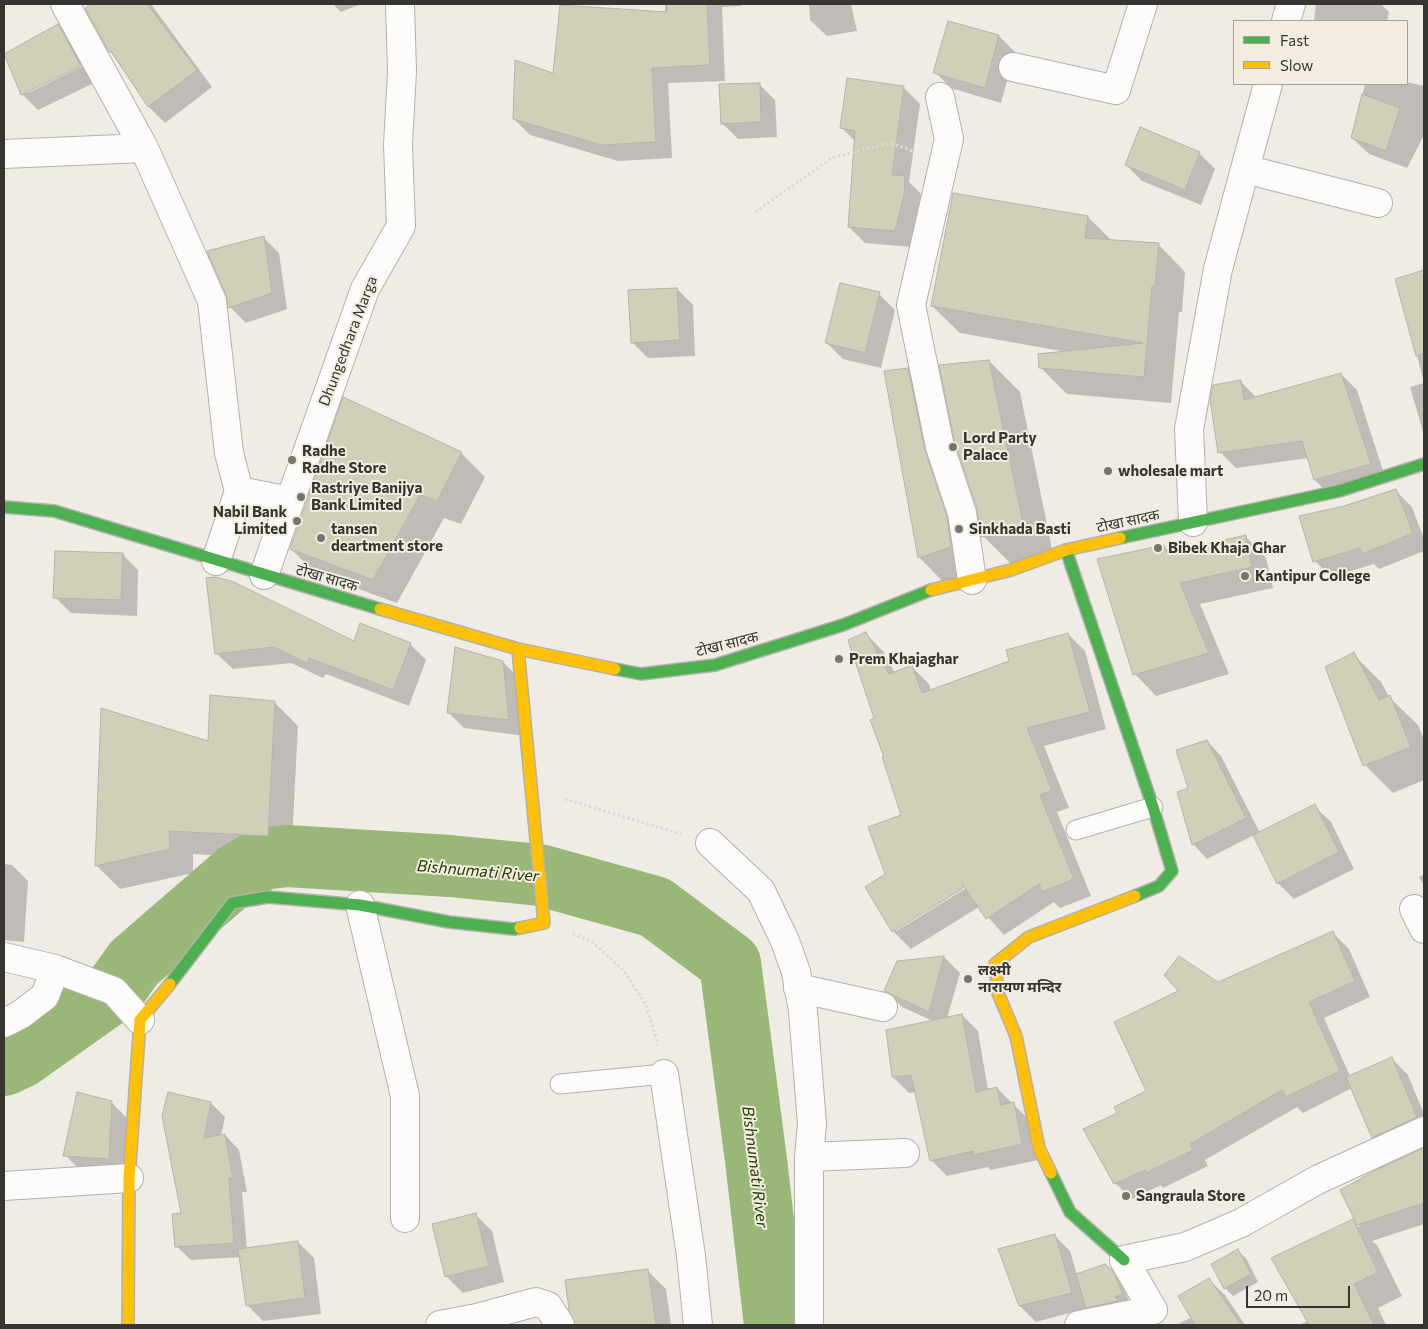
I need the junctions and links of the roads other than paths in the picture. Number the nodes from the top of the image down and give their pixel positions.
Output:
1 (65, 4) edge
2 (400, 4) edge
3 (1143, 4) edge
4 (1291, 4) edge
5 (1286, 20) edge
6 (1013, 67) dead end
7 (1268, 85) edge
8 (940, 97) dead end
9 (144, 148) junction
10 (4, 154) edge
11 (1245, 169) junction
12 (1378, 203) dead end
13 (1424, 464) edge
14 (239, 491) junction
15 (290, 501) junction
16 (4, 506) edge
17 (1193, 522) junction
18 (1066, 550) junction
19 (216, 561) junction
20 (264, 575) junction
21 (972, 580) junction
22 (518, 649) junction
23 (1153, 807) junction
24 (1076, 830) dead end
25 (710, 842) road end
26 (360, 905) junction
27 (4, 957) edge
28 (55, 969) junction
29 (798, 988) junction
30 (883, 1007) dead end
31 (140, 1020) junction
32 (4, 1022) edge
33 (664, 1074) joint
34 (560, 1084) dead end
35 (1424, 1131) edge
36 (905, 1153) dead end
37 (809, 1157) junction
38 (129, 1178) junction
39 (4, 1186) edge
40 (405, 1218) dead end
41 (1124, 1260) junction
42 (1157, 1317) edge
43 (128, 1325) edge
44 (440, 1325) edge
45 (560, 1325) edge
46 (698, 1325) edge
47 (809, 1325) edge
48 (1080, 1325) edge

1 - 9 street
2 - 15 street, Dhungedhara Marga
3 - 6 street
4 - 5 street
7 - 11 street
8 - 21 street
9 - 10 street
9 - 14 street
11 - 12 street
11 - 17 street
13 - 17 street, टोखा सादक
14 - 15 street
14 - 19 street
15 - 20 street, Dhungedhara Marga
16 - 19 street, टोखा सादक
17 - 18 street, टोखा सादक
18 - 21 street, टोखा सादक
18 - 23 street
19 - 20 street, टोखा सादक
20 - 22 street, टोखा सादक
21 - 22 street, टोखा सादक
22 - 26 street
23 - 24 lane
23 - 41 street
25 - 29 street
26 - 31 street
26 - 40 street
27 - 28 street
28 - 31 street
28 - 32 street
29 - 30 street
29 - 37 street
31 - 38 street
33 - 34 lane
33 - 46 street
35 - 41 street
36 - 37 street
37 - 47 street
38 - 39 street
38 - 43 street
41 - 42 street
42 - 48 street
44 - 45 street

